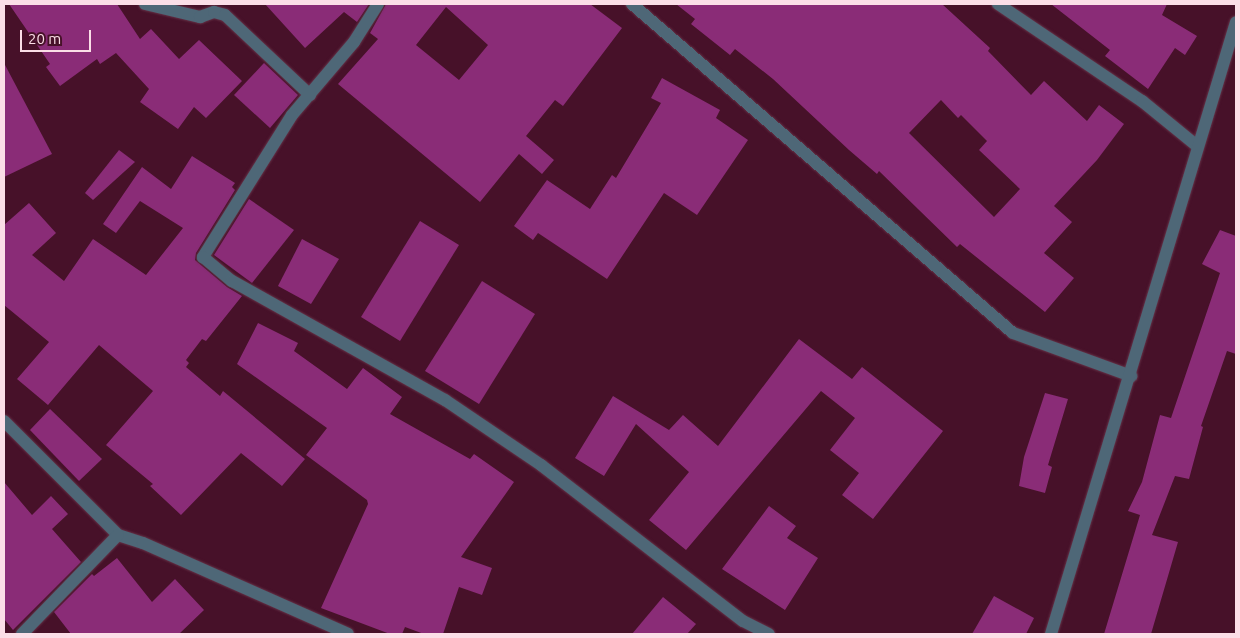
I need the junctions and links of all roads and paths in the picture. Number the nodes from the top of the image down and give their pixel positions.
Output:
1 (145, 4) edge
2 (378, 4) edge
3 (632, 4) edge
4 (998, 4) edge
5 (1236, 22) edge
6 (310, 95) junction
7 (1197, 146) junction
8 (1131, 376) junction
9 (4, 421) edge
10 (118, 534) junction
11 (22, 634) edge
12 (348, 634) edge
13 (769, 634) edge
14 (1051, 634) edge

1 - 6 street
2 - 6 street
3 - 8 street
4 - 7 street
5 - 7 street
6 - 13 street
7 - 8 street
8 - 14 street
9 - 10 street
10 - 11 street
10 - 12 street

